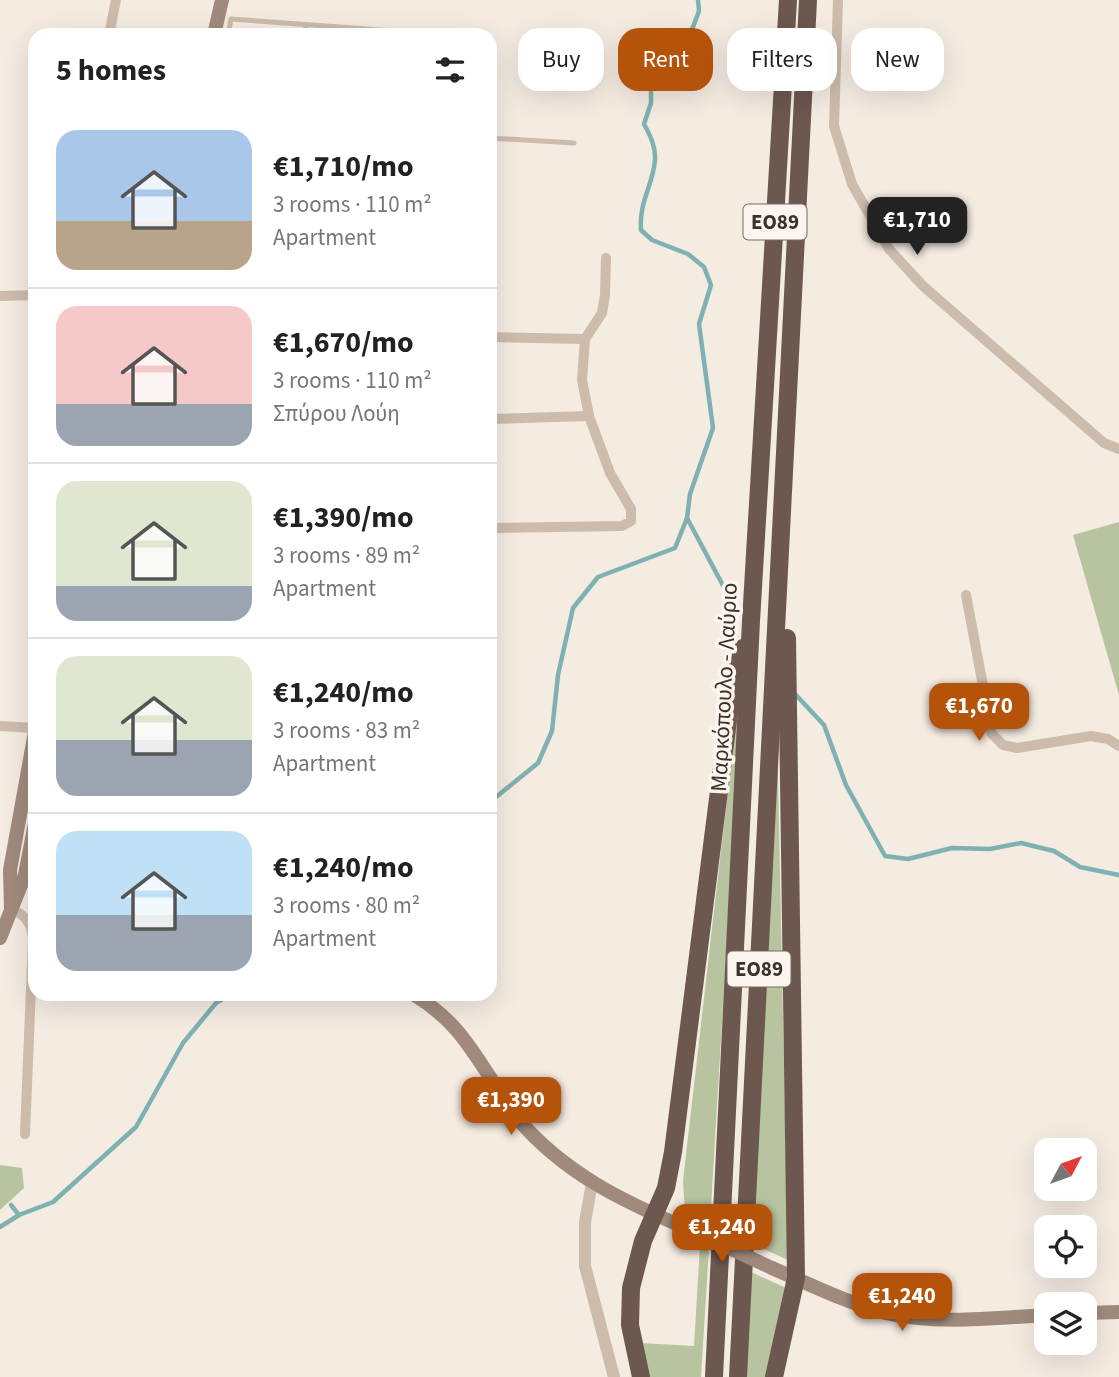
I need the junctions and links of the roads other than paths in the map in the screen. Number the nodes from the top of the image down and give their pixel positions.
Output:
1 (116, 0) edge
2 (222, 0) edge
3 (788, 0) edge
4 (808, 0) edge
5 (838, 0) edge
6 (306, 24) junction
7 (110, 28) edge
8 (216, 28) edge
9 (229, 28) edge
10 (306, 28) edge
11 (358, 28) edge
12 (497, 138) edge
13 (574, 143) dead end
14 (606, 258) dead end
15 (28, 295) edge
16 (0, 296) edge
17 (497, 337) edge
18 (585, 340) junction
19 (589, 416) junction
20 (497, 419) edge
21 (1119, 449) edge
22 (497, 528) edge
23 (780, 561) junction
24 (966, 595) dead end
25 (751, 621) junction
26 (0, 726) edge
27 (28, 729) edge
28 (1119, 746) edge
29 (28, 792) edge
30 (28, 859) edge
31 (5, 889) edge
32 (11, 908) junction
33 (28, 920) edge
34 (0, 939) edge
35 (30, 1001) edge
36 (425, 1001) edge
37 (25, 1134) dead end
38 (592, 1183) junction
39 (656, 1215) junction
40 (796, 1278) junction
41 (1119, 1312) edge
42 (1097, 1313) edge
43 (1034, 1316) edge
44 (614, 1377) edge
45 (641, 1377) edge
46 (714, 1377) edge
47 (738, 1377) edge
48 (774, 1377) edge

1 - 7 street
2 - 8 main road
3 - 25 highway, Μαρκόπουλο - Λαύριο / ΕΟ89
4 - 23 highway, ΕΟ89
5 - 21 street
6 - 9 lane
6 - 10 lane
6 - 11 lane
12 - 13 lane
14 - 18 street
15 - 16 street
17 - 18 street
18 - 19 street
19 - 20 street
19 - 22 street
23 - 40 highway
23 - 47 highway, ΕΟ89
24 - 28 street
25 - 39 highway
25 - 46 highway, Μαρκόπουλο - Λαύριο / ΕΟ89
26 - 27 street
29 - 31 main road
30 - 32 main road
31 - 32 main road
32 - 33 street
32 - 34 main road
35 - 37 street
36 - 38 main road
38 - 39 main road
38 - 44 street
39 - 40 main road, bridge
39 - 45 highway
40 - 43 main road
40 - 48 highway
41 - 42 main road

